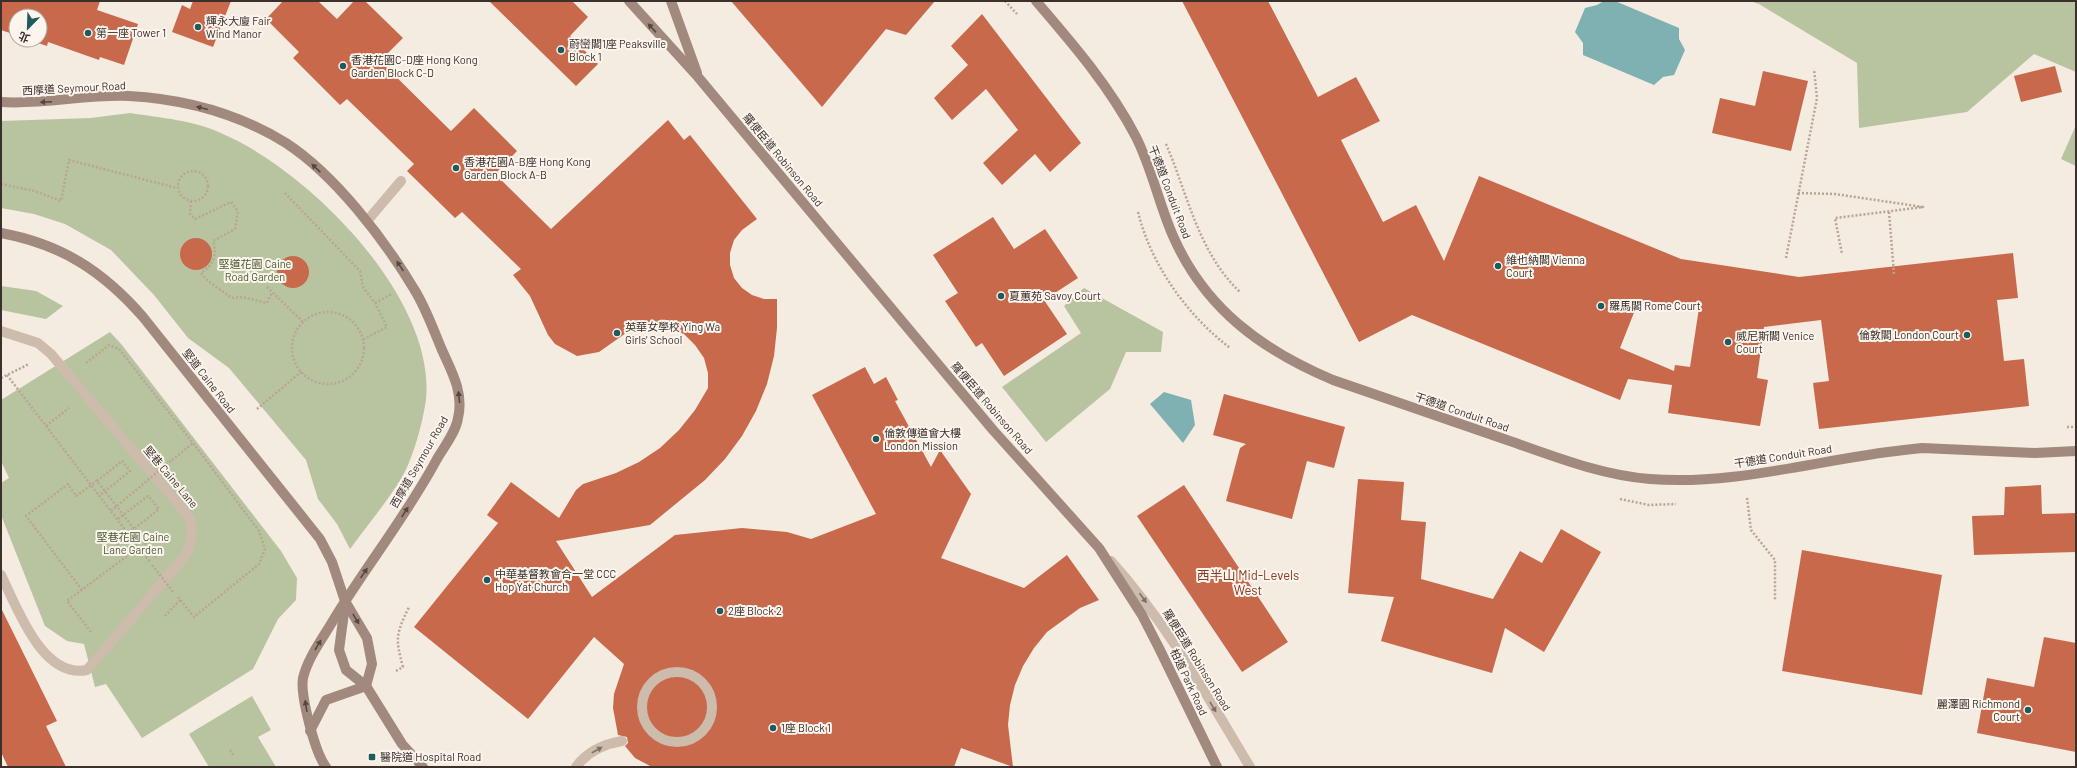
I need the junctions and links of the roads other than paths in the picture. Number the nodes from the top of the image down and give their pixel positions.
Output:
1 (629, 1) edge
2 (671, 1) edge
3 (1036, 1) edge
4 (698, 77) junction
5 (1, 102) edge
6 (401, 182) dead end
7 (367, 221) junction
8 (1, 233) edge
9 (1, 331) edge
10 (2076, 451) edge
11 (1099, 548) junction
12 (1, 575) edge
13 (345, 601) junction
14 (672, 672) joint
15 (366, 686) junction
16 (310, 731) junction
17 (622, 741) dead end
18 (326, 767) edge
19 (423, 767) edge
20 (576, 767) edge
21 (1217, 767) edge
22 (1250, 767) edge

4 -> 1 street, 羅便臣道 Robinson Road
2 - 4 street, 羅便臣道 Robinson Road
3 - 10 street, 干德道 Conduit Road
4 - 11 street, 羅便臣道 Robinson Road
7 -> 5 street, 西摩道 Seymour Road
6 - 7 street
13 -> 7 street, 西摩道 Seymour Road
8 - 13 street, 堅道 Caine Road
9 - 12 street, 堅巷 Caine Lane
11 - 21 street, 柏道 Park Road
11 -> 22 street, 羅便臣道 Robinson Road
13 -> 15 street
13 - 15 street
16 -> 13 street
14 - 14 street
15 - 16 street
15 - 19 street
16 - 18 street
20 -> 17 street

